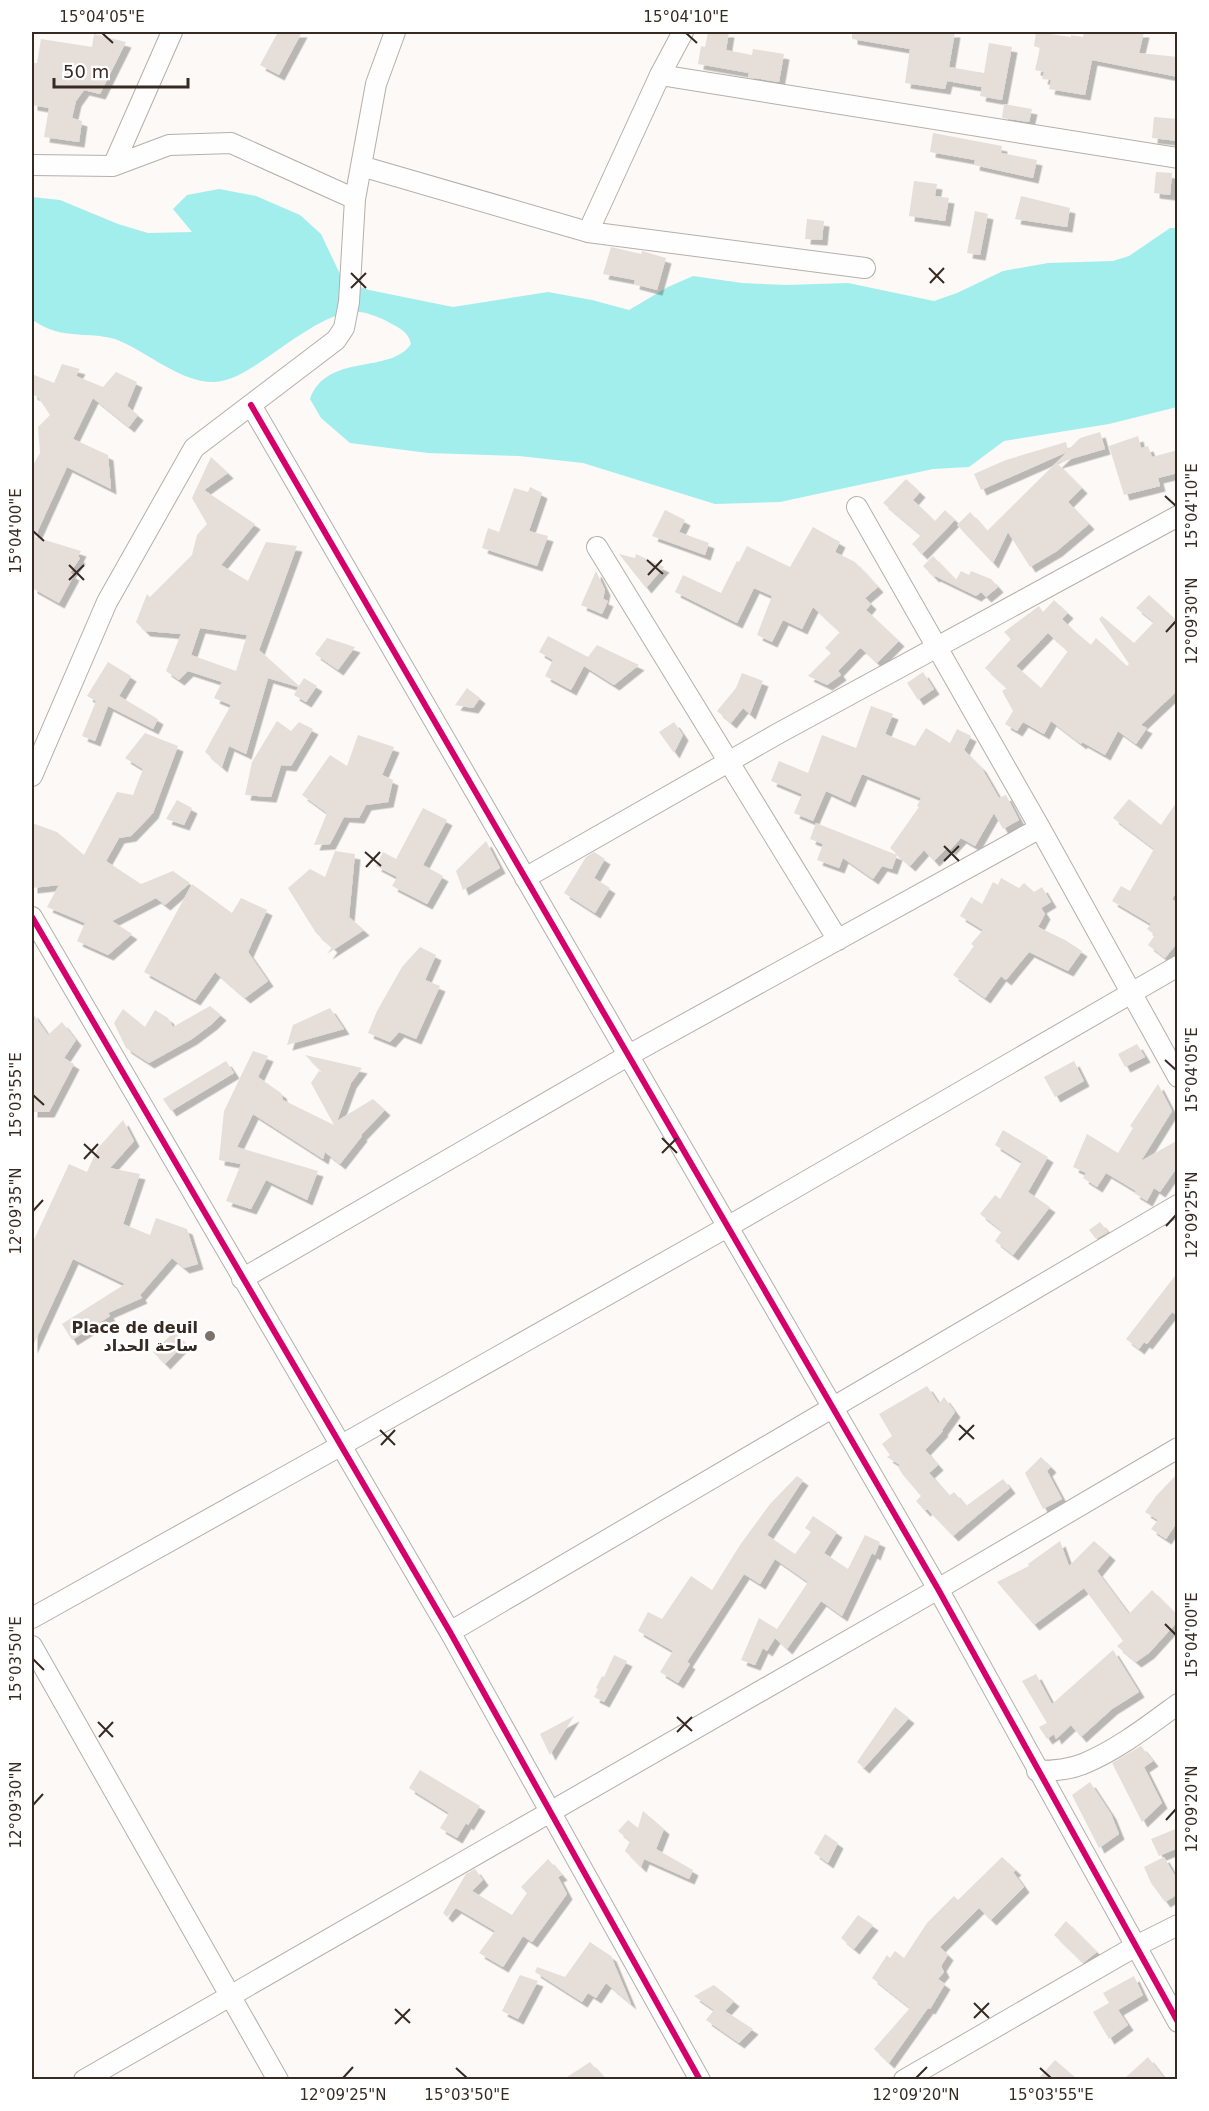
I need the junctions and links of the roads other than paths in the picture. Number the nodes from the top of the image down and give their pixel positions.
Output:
1 (172, 32) edge
2 (396, 32) edge
3 (682, 32) edge
4 (660, 75) junction
5 (1178, 158) edge
6 (32, 165) edge
7 (113, 166) junction
8 (361, 166) junction
9 (355, 199) junction
10 (588, 232) junction
11 (865, 267) dead end
12 (251, 405) junction
13 (857, 507) dead end
14 (1178, 516) edge
15 (597, 547) dead end
16 (936, 646) junction
17 (729, 762) junction
18 (32, 776) edge
19 (1040, 828) junction
20 (525, 878) junction
21 (32, 917) edge
22 (838, 940) junction
23 (1178, 966) edge
24 (1129, 993) junction
25 (629, 1055) junction
26 (1178, 1077) edge
27 (1178, 1205) edge
28 (729, 1226) junction
29 (242, 1279) junction
30 (833, 1407) junction
31 (340, 1446) junction
32 (1178, 1448) edge
33 (938, 1589) junction
34 (32, 1618) edge
35 (450, 1632) junction
36 (32, 1646) edge
37 (1178, 1704) edge
38 (1037, 1771) junction
39 (551, 1812) junction
40 (1178, 1925) edge
41 (1136, 1946) junction
42 (230, 1995) junction
43 (1178, 2022) edge
44 (84, 2079) edge
45 (278, 2079) edge
46 (700, 2079) edge
47 (904, 2079) edge

1 - 7 street
2 - 8 street
3 - 4 street
4 - 5 street
4 - 10 street
6 - 7 street
7 - 9 street
8 - 9 street
8 - 10 street
9 - 12 street
10 - 11 street
12 - 18 street
12 - 20 street
13 - 16 street
14 - 16 street
15 - 17 street
16 - 17 street
16 - 19 street
17 - 20 street
17 - 22 street
19 - 22 street
19 - 24 street
20 - 25 street
21 - 29 street
22 - 25 street
23 - 24 street
24 - 26 street
24 - 28 street
25 - 28 street
25 - 29 street
27 - 30 street
28 - 30 street
28 - 31 street
29 - 31 street
30 - 33 street
30 - 35 street
31 - 34 street
31 - 35 street
32 - 33 street
33 - 38 street
33 - 39 street
35 - 39 street
36 - 42 street
37 - 38 street
38 - 41 street
39 - 42 street
39 - 46 street
40 - 41 street
41 - 43 street
41 - 47 street
42 - 44 street
42 - 45 street

